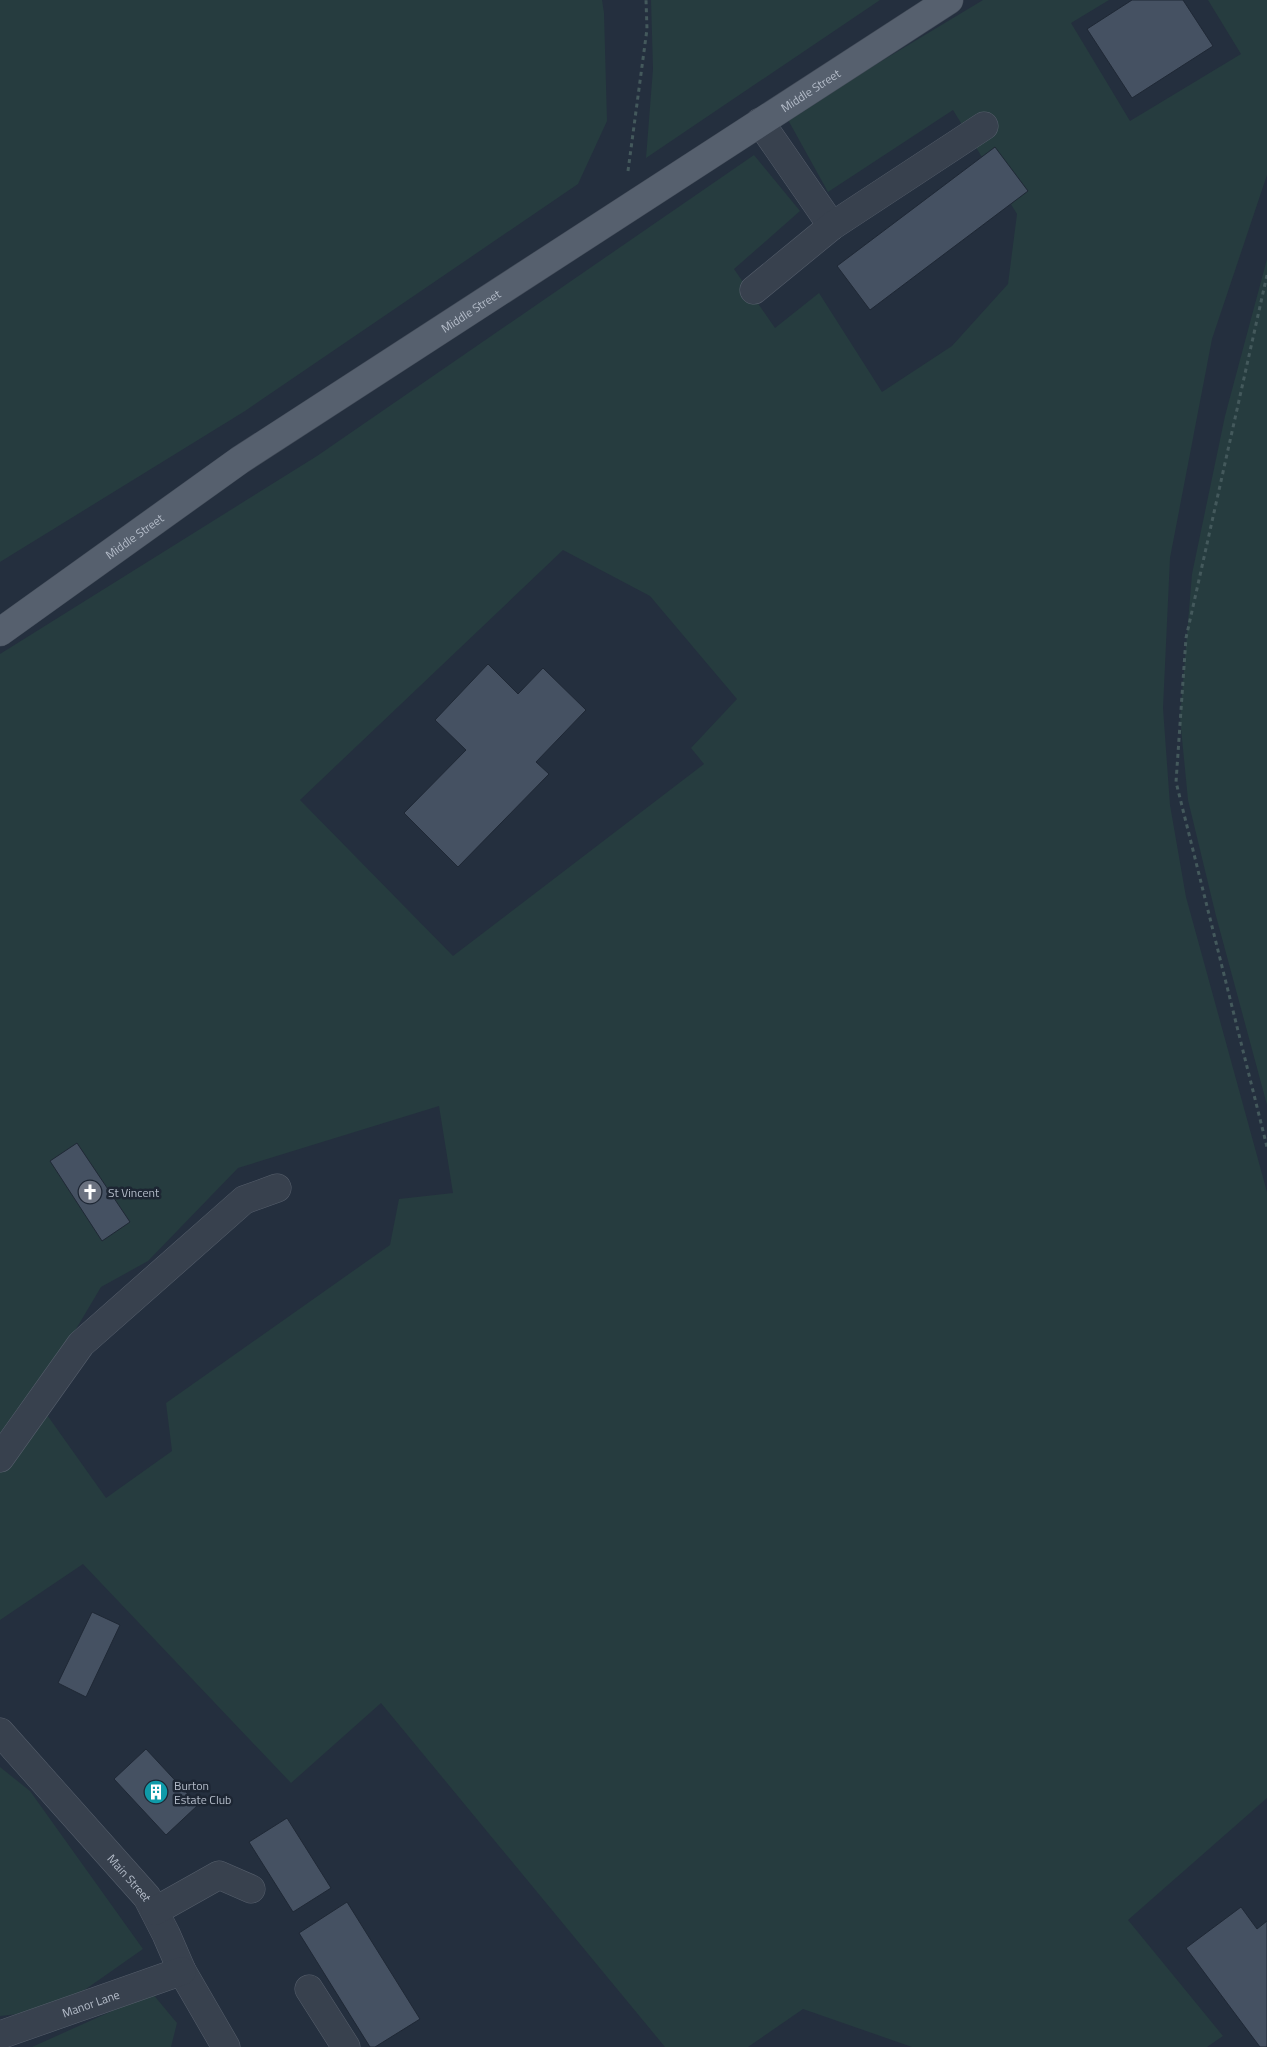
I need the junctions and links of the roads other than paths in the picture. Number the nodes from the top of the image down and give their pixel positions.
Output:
1 (949, 0) edge
2 (760, 122) junction
3 (984, 126) dead end
4 (832, 226) junction
5 (754, 290) dead end
6 (0, 632) edge
7 (277, 1188) dead end
8 (0, 1458) edge
9 (0, 1732) edge
10 (251, 1889) dead end
11 (155, 1911) junction
12 (182, 1971) junction
13 (309, 1989) dead end
14 (0, 2035) edge
15 (221, 2046) edge
16 (346, 2047) edge

1 - 2 main road, Middle Street
2 - 4 street
2 - 6 main road, Middle Street
3 - 4 street
4 - 5 street
7 - 8 street
9 - 11 street, Main Street
10 - 11 street
11 - 12 street, Main Street
12 - 14 street, Manor Lane
12 - 15 street, Main Street
13 - 16 street

